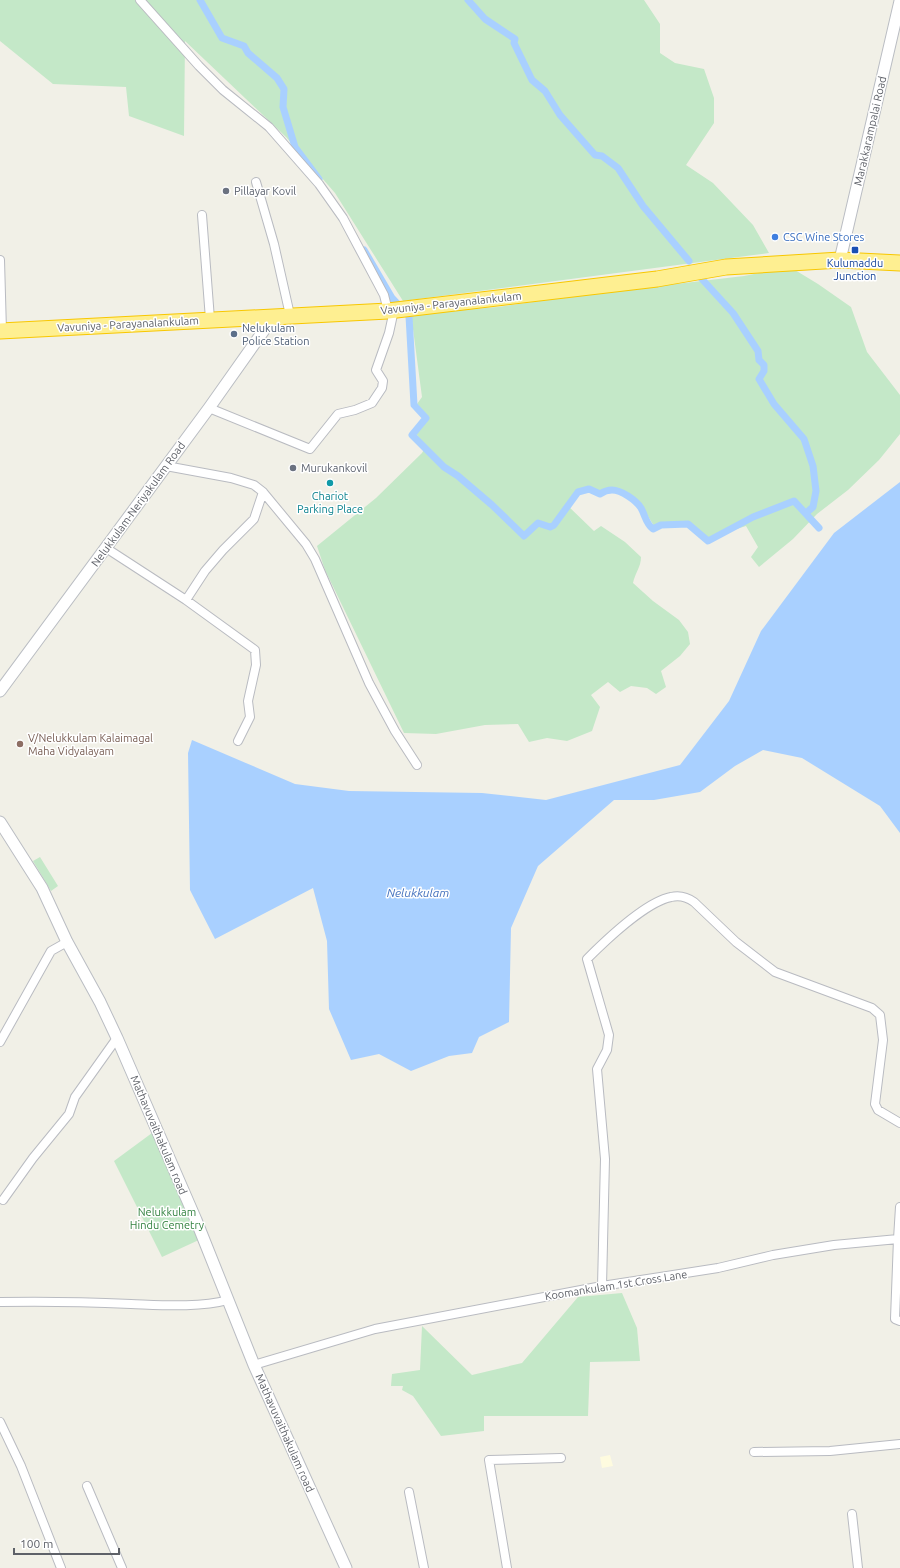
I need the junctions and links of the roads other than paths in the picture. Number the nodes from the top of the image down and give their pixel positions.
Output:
1 (140, 0) edge
2 (900, 1) edge
3 (256, 182) dead end
4 (202, 215) dead end
5 (0, 260) edge
6 (840, 260) junction
7 (900, 263) edge
8 (391, 310) junction
9 (290, 315) junction
10 (274, 316) junction
11 (210, 319) junction
12 (1, 331) edge
13 (209, 408) junction
14 (166, 466) junction
15 (263, 492) junction
16 (106, 548) junction
17 (186, 600) junction
18 (0, 691) edge
19 (238, 741) dead end
20 (417, 765) dead end
21 (0, 822) edge
22 (67, 942) junction
23 (117, 1038) junction
24 (0, 1042) edge
25 (900, 1123) edge
26 (3, 1200) dead end
27 (900, 1207) edge
28 (898, 1239) junction
29 (602, 1286) junction
30 (228, 1300) junction
31 (0, 1302) edge
32 (900, 1321) edge
33 (254, 1365) junction
34 (0, 1422) edge
35 (900, 1444) edge
36 (754, 1452) dead end
37 (561, 1458) dead end
38 (87, 1486) dead end
39 (409, 1492) dead end
40 (852, 1514) dead end
41 (61, 1568) edge
42 (122, 1568) edge
43 (346, 1568) edge
44 (424, 1568) edge
45 (506, 1568) edge
46 (858, 1568) edge

1 - 8 street
2 - 6 street, Marakkarampalai Road
3 - 9 street
4 - 11 street
5 - 12 street
6 - 7 highway, Vavuniya - Parayanalankulam
6 - 8 highway, Vavuniya - Parayanalankulam
8 - 9 highway, Vavuniya - Parayanalankulam
8 - 13 street
9 - 10 highway, Vavuniya - Parayanalankulam
10 - 11 highway, Vavuniya - Parayanalankulam
10 - 13 street, Nelukkulam-Neriyakulam Road
11 - 12 highway, Vavuniya - Parayanalankulam
13 - 14 street, Nelukkulam-Neriyakulam Road
14 - 15 street
14 - 16 street, Nelukkulam-Neriyakulam Road
15 - 17 street
15 - 20 street
16 - 17 street
16 - 18 street, Nelukkulam-Neriyakulam Road
17 - 19 street
21 - 22 street, Mathavuvaithakulam road
22 - 23 street, Mathavuvaithakulam road
22 - 24 street
23 - 26 street
23 - 30 street, Mathavuvaithakulam road
25 - 29 street
27 - 28 street
28 - 29 street, Koomankulam 1st Cross Lane
28 - 32 street
29 - 33 street, Koomankulam 1st Cross Lane
30 - 31 street
30 - 33 street, Mathavuvaithakulam road
33 - 43 street, Mathavuvaithakulam road
34 - 41 street
35 - 36 street
37 - 45 street
38 - 42 street
39 - 44 street
40 - 46 street

